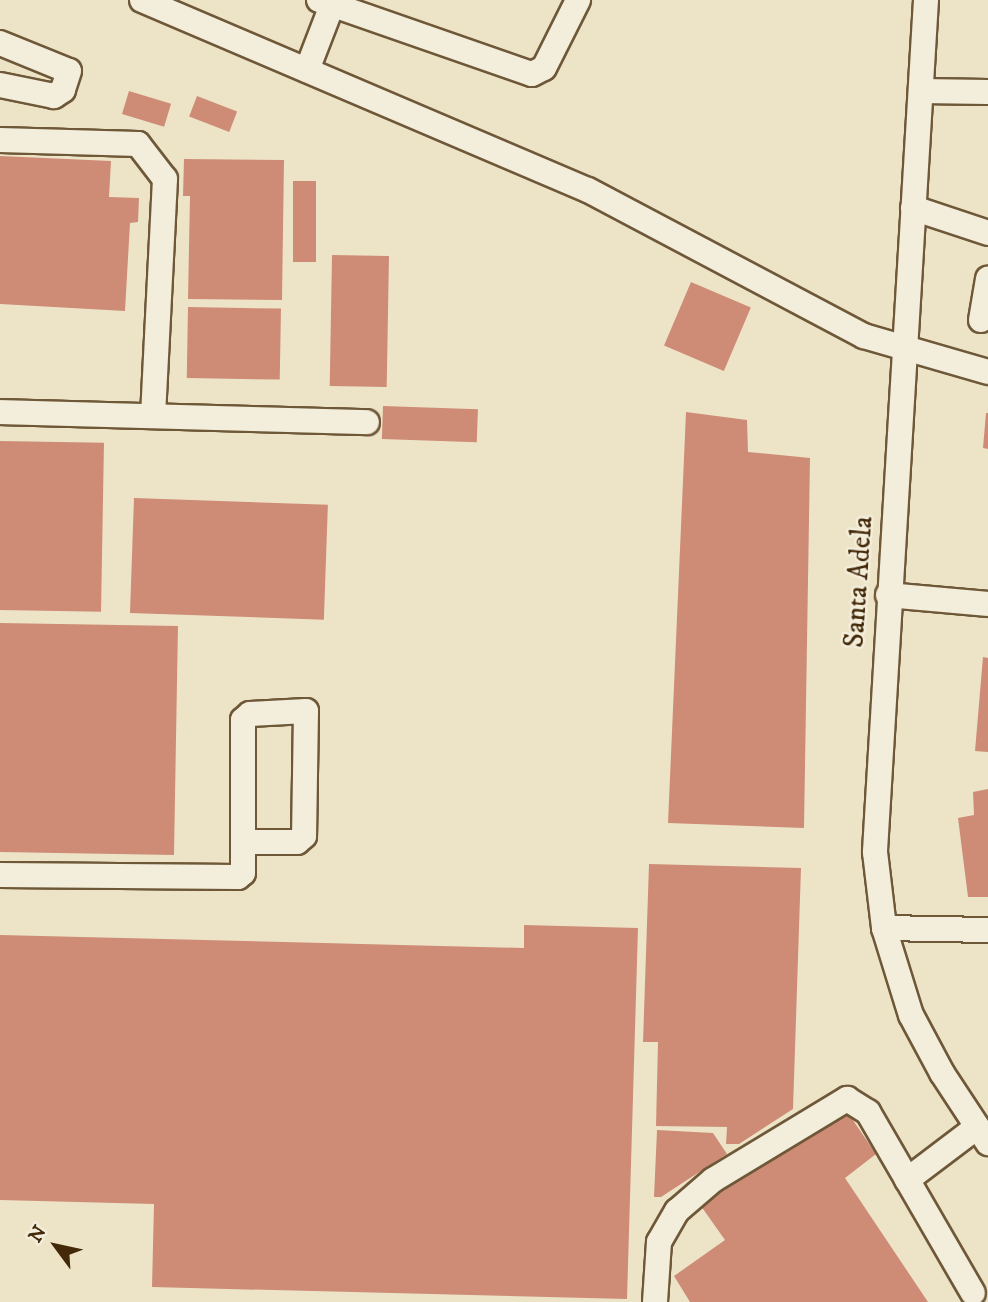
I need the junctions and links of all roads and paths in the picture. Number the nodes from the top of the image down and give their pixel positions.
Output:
1 (142, 0) edge
2 (578, 0) edge
3 (926, 0) edge
4 (328, 2) edge
5 (0, 43) edge
6 (307, 70) junction
7 (0, 85) edge
8 (920, 92) junction
9 (988, 92) edge
10 (0, 140) edge
11 (913, 208) junction
12 (988, 233) edge
13 (988, 279) edge
14 (981, 320) dead end
15 (904, 345) junction
16 (988, 372) edge
17 (0, 412) edge
18 (153, 416) junction
19 (367, 422) dead end
20 (888, 595) junction
21 (988, 604) edge
22 (243, 842) junction
23 (0, 875) edge
24 (884, 928) junction
25 (988, 930) edge
26 (983, 1135) edge
27 (907, 1180) junction
28 (976, 1292) edge
29 (655, 1302) edge

1 - 6 street
2 - 4 street
3 - 8 street, Santa Adela
4 - 6 street
5 - 7 street
6 - 15 street
8 - 9 street
8 - 11 street, Santa Adela
10 - 18 street
11 - 12 street
11 - 15 street, Santa Adela
13 - 14 street
15 - 16 street
15 - 20 street, Santa Adela
17 - 18 street
18 - 19 street
20 - 21 street
20 - 24 street, Santa Adela
22 - 22 street
22 - 23 street
24 - 25 street
24 - 26 street, Santa Adela
26 - 27 street
27 - 28 street
27 - 29 street

